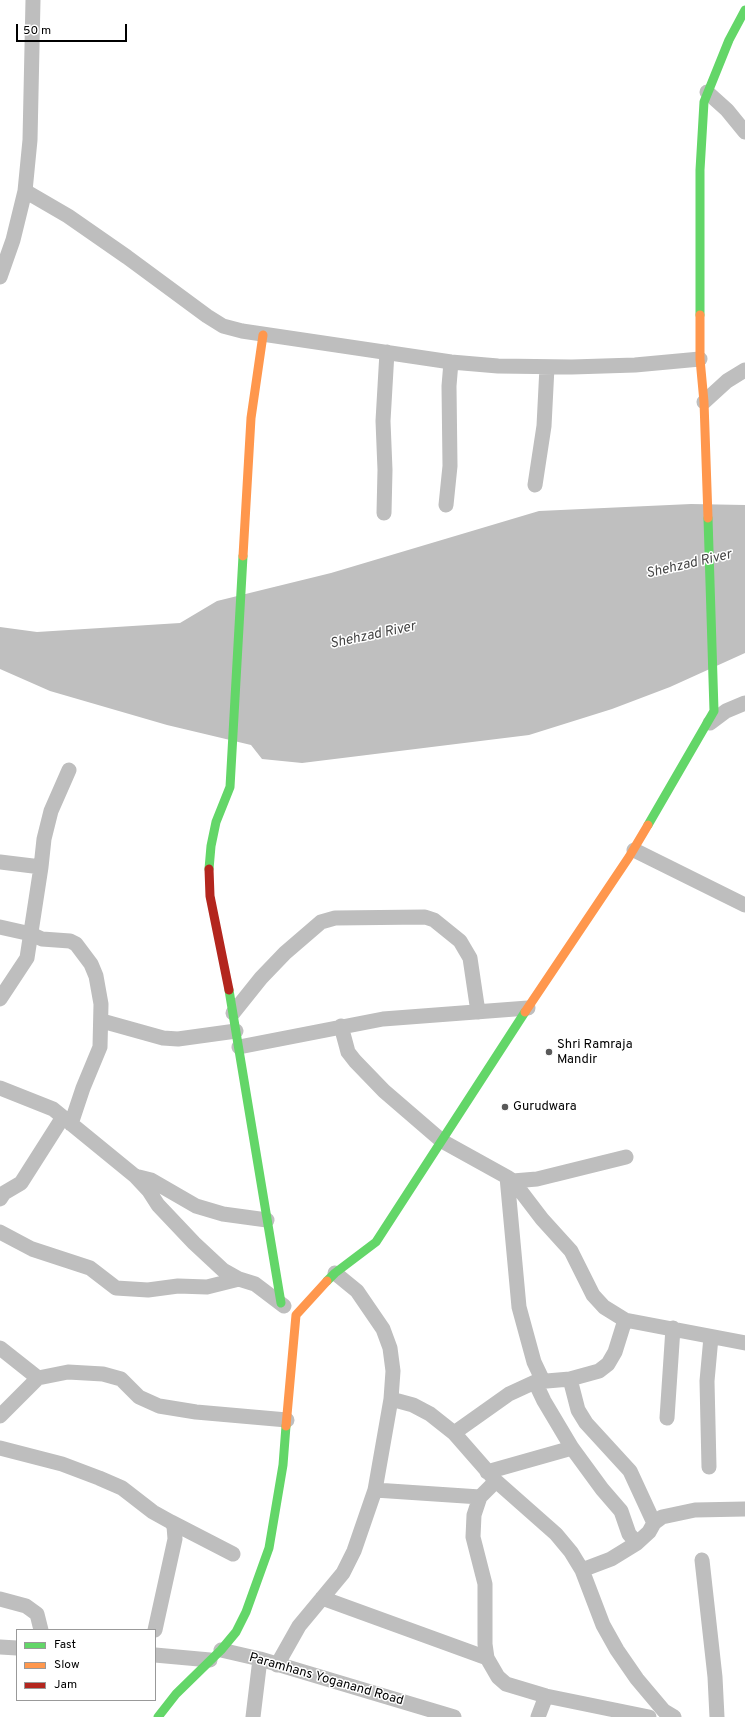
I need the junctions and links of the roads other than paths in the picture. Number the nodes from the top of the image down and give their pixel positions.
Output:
1 (33, 0) edge
2 (745, 10) edge
3 (707, 92) junction
4 (745, 132) edge
5 (25, 191) junction
6 (0, 277) edge
7 (263, 335) junction
8 (387, 352) junction
9 (700, 359) junction
10 (451, 362) junction
11 (547, 367) junction
12 (745, 370) edge
13 (704, 402) junction
14 (535, 485) dead end
15 (446, 505) dead end
16 (384, 513) dead end
17 (745, 703) edge
18 (706, 726) junction
19 (69, 770) dead end
20 (634, 850) junction
21 (0, 862) edge
22 (42, 867) junction
23 (745, 905) edge
24 (0, 927) edge
25 (31, 934) junction
26 (0, 999) edge
27 (528, 1008) junction
28 (478, 1012) junction
29 (233, 1013) junction
30 (102, 1021) junction
31 (341, 1026) junction
32 (236, 1031) junction
33 (239, 1047) junction
34 (0, 1088) edge
35 (67, 1120) junction
36 (442, 1141) junction
37 (626, 1157) dead end
38 (135, 1176) junction
39 (510, 1179) junction
40 (0, 1199) edge
41 (267, 1220) junction
42 (0, 1232) edge
43 (335, 1273) junction
44 (239, 1279) junction
45 (281, 1303) junction
46 (296, 1315) junction
47 (625, 1320) junction
48 (673, 1328) junction
49 (711, 1337) junction
50 (745, 1343) edge
51 (0, 1348) edge
52 (38, 1378) junction
53 (570, 1379) junction
54 (539, 1382) junction
55 (391, 1399) junction
56 (3, 1408) edge
57 (667, 1418) dead end
58 (287, 1420) junction
59 (454, 1434) junction
60 (0, 1448) edge
61 (572, 1448) junction
62 (709, 1467) dead end
63 (491, 1477) junction
64 (375, 1490) junction
65 (480, 1497) junction
66 (745, 1509) edge
67 (171, 1522) junction
68 (654, 1523) junction
69 (637, 1543) junction
70 (233, 1554) dead end
71 (702, 1560) dead end
72 (582, 1570) junction
73 (322, 1598) junction
74 (0, 1599) edge
75 (42, 1629) edge
76 (155, 1629) edge
77 (0, 1647) edge
78 (16, 1648) edge
79 (156, 1655) edge
80 (216, 1655) junction
81 (487, 1658) junction
82 (260, 1660) junction
83 (277, 1665) junction
84 (546, 1696) junction
85 (666, 1715) edge
86 (158, 1717) edge
87 (253, 1717) edge
88 (454, 1717) edge
89 (538, 1717) edge
90 (649, 1717) edge
91 (717, 1717) edge

1 - 5 street
2 - 3 main road
3 - 4 street
3 - 9 main road
5 - 6 street
5 - 7 street
7 - 8 street
7 - 29 main road
8 - 10 street
8 - 16 street
9 - 11 street
9 - 13 main road
10 - 11 street
10 - 15 street
11 - 14 street
12 - 13 street
13 - 18 main road
17 - 18 street
18 - 20 main road
19 - 22 street
20 - 23 street
20 - 27 main road
21 - 22 street
22 - 25 street
24 - 25 street
25 - 26 street
25 - 30 street
27 - 28 street
27 - 36 main road
28 - 29 street
28 - 31 street
29 - 32 main road
30 - 32 street
30 - 35 street
31 - 33 street
31 - 36 street
32 - 33 main road
33 - 41 main road
34 - 35 street
35 - 38 street
35 - 40 street
36 - 39 street
36 - 43 main road
37 - 39 street
38 - 41 street
38 - 44 street
39 - 47 street
39 - 54 street
41 - 45 main road
42 - 44 street
43 - 46 main road
43 - 55 street
44 - 45 street
45 - 46 street
46 - 58 main road
47 - 48 street
47 - 53 street
48 - 49 street
48 - 57 street
49 - 50 street
49 - 62 street
51 - 52 street
52 - 56 street
52 - 58 street
53 - 54 street
53 - 68 street
54 - 59 street
54 - 61 street
55 - 59 street
55 - 64 street
58 - 80 main road
59 - 63 street
60 - 67 street
61 - 63 street
61 - 69 street
63 - 65 street
63 - 72 street
64 - 65 street
64 - 73 street
65 - 81 street
66 - 68 street
67 - 70 street
67 - 76 street
68 - 69 street
69 - 72 street
71 - 91 street
72 - 85 street
73 - 81 street
73 - 83 street
74 - 75 street
77 - 78 street
79 - 80 street, Paramhans Yoganand Road
80 - 82 street, Paramhans Yoganand Road
80 - 86 main road
81 - 84 street
82 - 83 street, Paramhans Yoganand Road
82 - 87 street
83 - 88 street, Paramhans Yoganand Road
84 - 89 street
84 - 90 street

